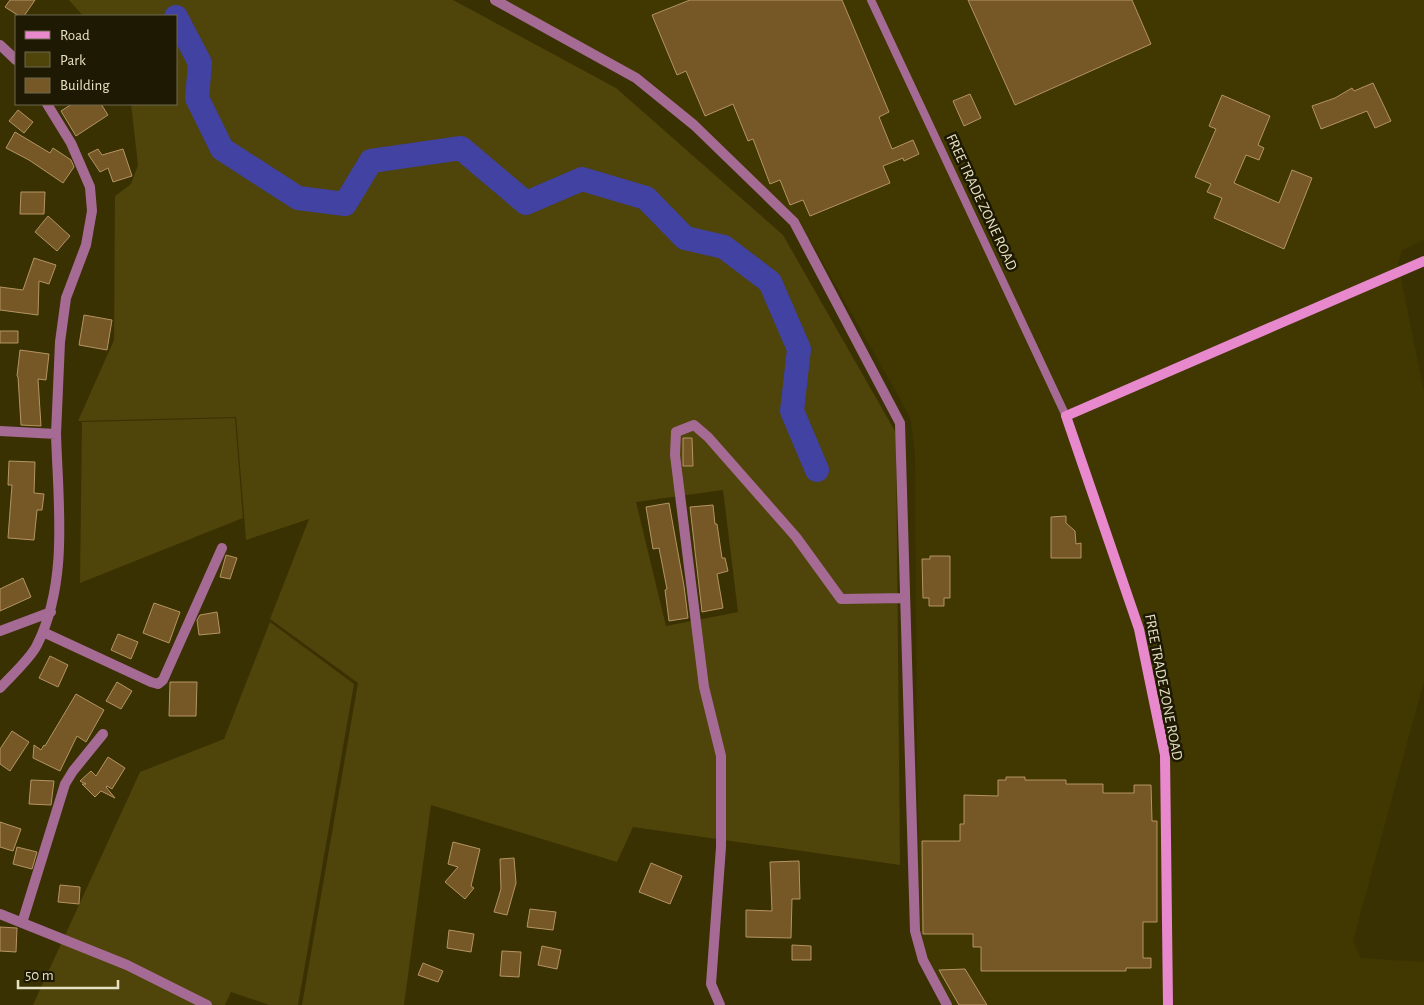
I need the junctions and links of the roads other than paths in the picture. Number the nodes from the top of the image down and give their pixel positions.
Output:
1 (495, 0) edge
2 (871, 0) edge
3 (0, 45) edge
4 (15, 59) edge
5 (48, 105) edge
6 (1424, 261) edge
7 (1066, 416) junction
8 (0, 431) edge
9 (56, 434) junction
10 (222, 548) dead end
11 (905, 598) junction
12 (51, 612) junction
13 (0, 632) edge
14 (43, 632) junction
15 (0, 688) edge
16 (103, 734) dead end
17 (0, 914) edge
18 (22, 922) junction
19 (208, 1005) edge
20 (720, 1005) edge
21 (947, 1005) edge
22 (1168, 1005) edge

1 - 11 street
2 - 7 lane, FREE TRADE ZONE ROAD
3 - 4 street
5 - 9 street
6 - 7 street
7 - 22 street, FREE TRADE ZONE ROAD
8 - 9 street
9 - 12 street
10 - 14 street
11 - 20 street
11 - 21 street
12 - 13 street
12 - 14 street
14 - 15 street
16 - 18 street
17 - 18 street
18 - 19 street

